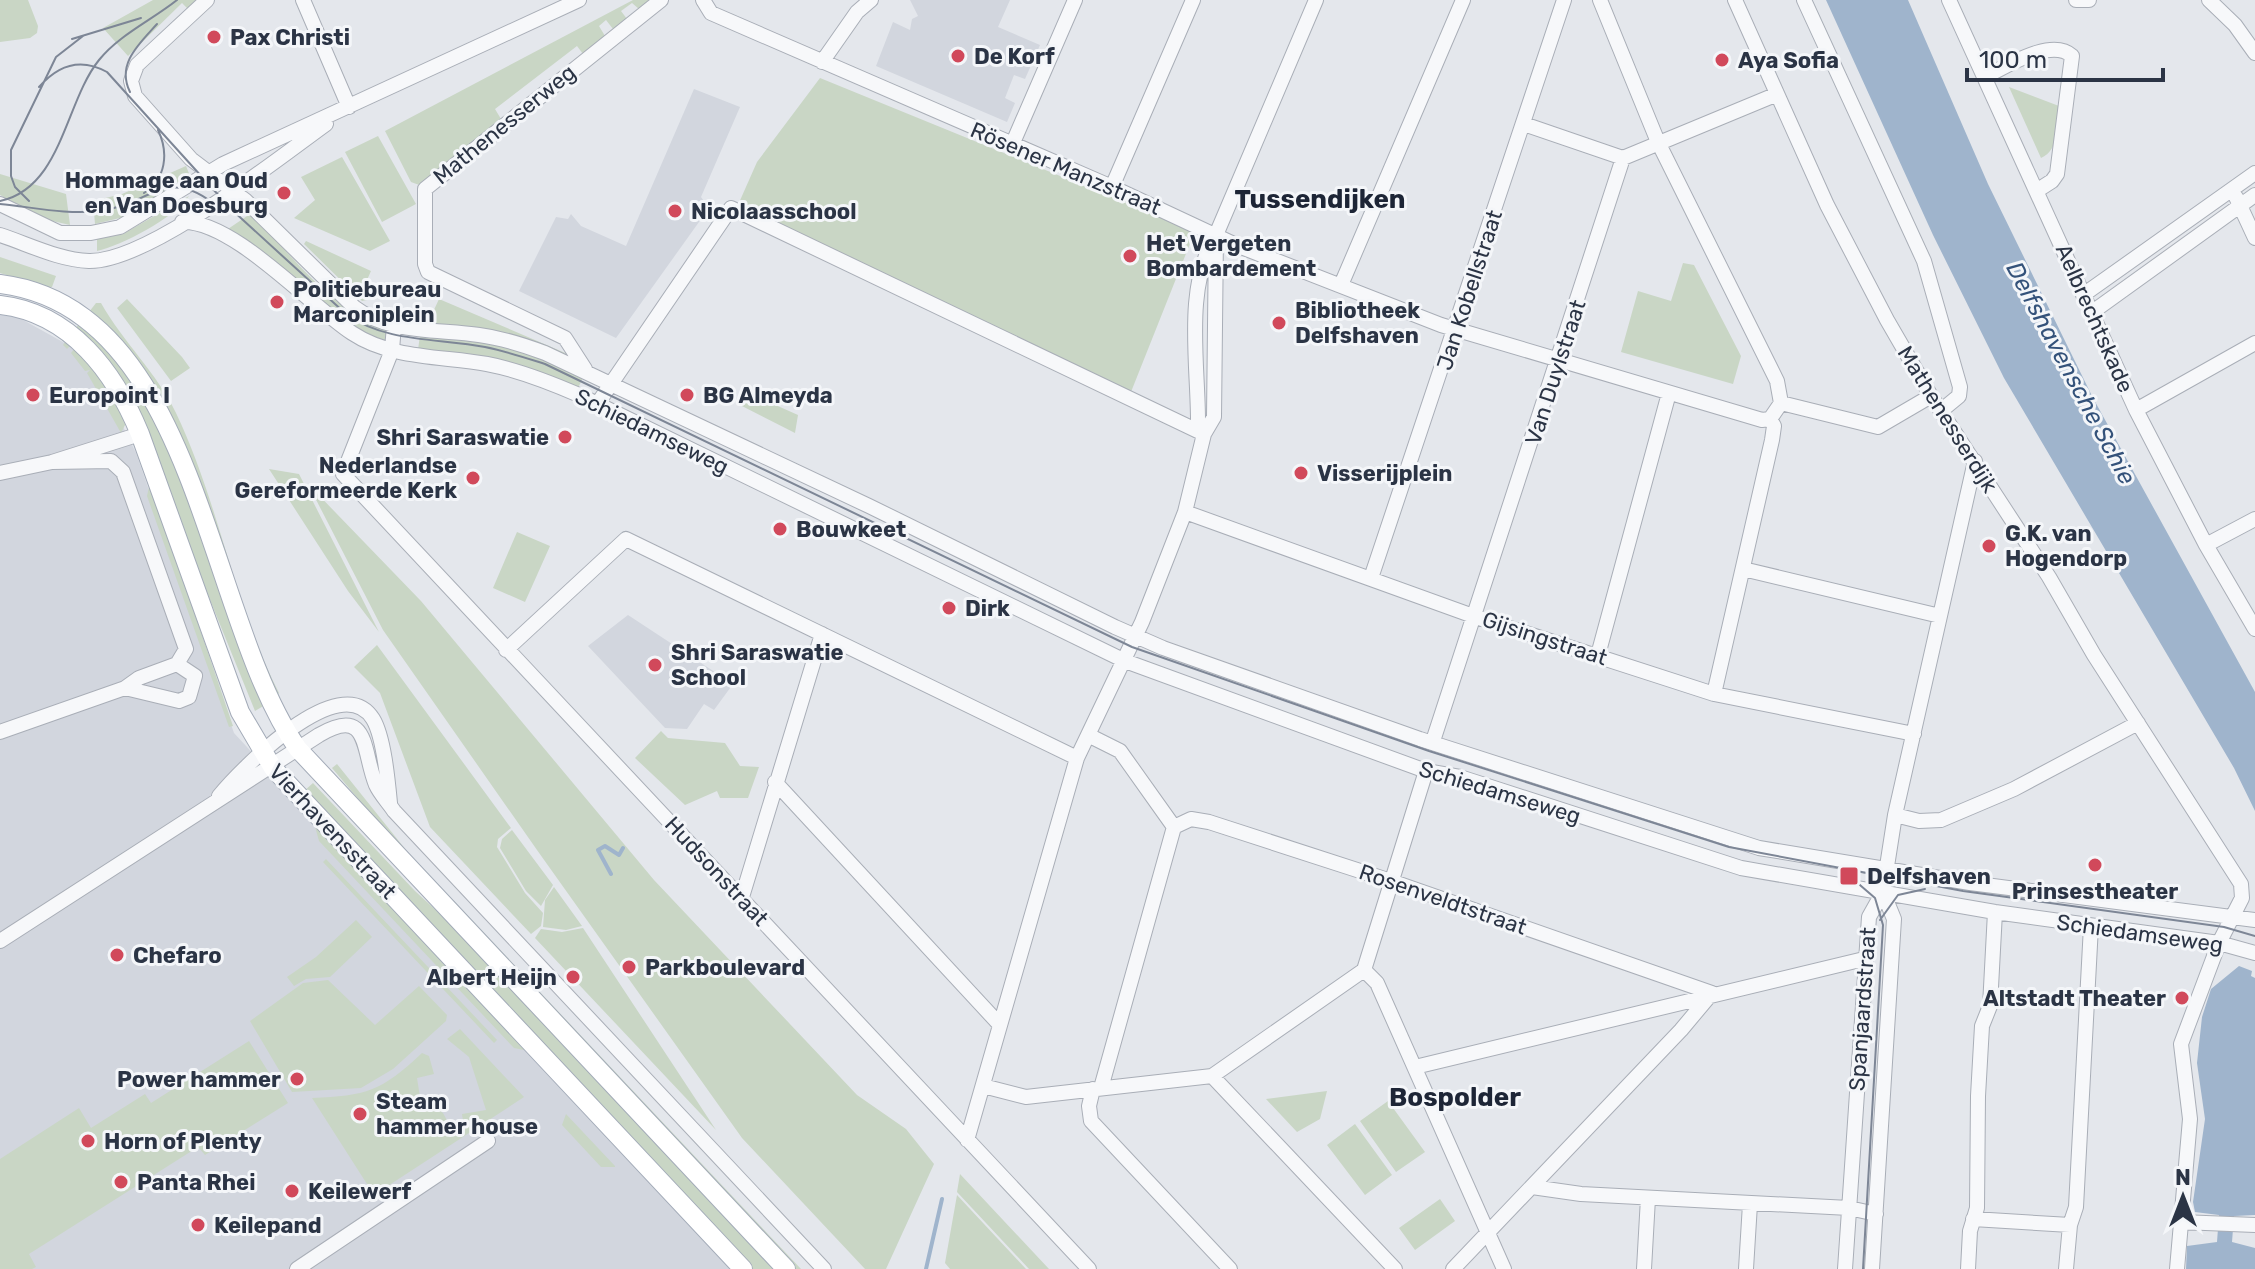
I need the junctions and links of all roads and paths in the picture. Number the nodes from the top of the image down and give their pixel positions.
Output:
1 (207, 0) edge
2 (303, 0) edge
3 (579, 0) edge
4 (661, 0) edge
5 (703, 0) edge
6 (871, 0) edge
7 (1075, 0) edge
8 (1193, 0) edge
9 (1316, 0) edge
10 (1463, 0) edge
11 (1564, 0) edge
12 (1600, 0) edge
13 (1735, 0) edge
14 (1804, 0) edge
15 (1949, 0) edge
16 (2077, 0) edge
17 (2089, 0) edge
18 (2209, 0) edge
19 (2255, 53) edge
20 (822, 62) junction
21 (1984, 77) junction
22 (1775, 95) junction
23 (349, 107) junction
24 (1524, 124) junction
25 (1658, 142) junction
26 (1012, 145) junction
27 (1623, 158) junction
28 (210, 171) junction
29 (2255, 173) edge
30 (1112, 187) junction
31 (2038, 190) junction
32 (2231, 190) junction
33 (234, 191) junction
34 (2255, 195) edge
35 (0, 204) edge
36 (2241, 205) junction
37 (182, 222) junction
38 (0, 235) edge
39 (1216, 235) junction
40 (2255, 238) edge
41 (440, 279) joint
42 (0, 284) edge
43 (1341, 285) junction
44 (2083, 295) junction
45 (0, 305) edge
46 (2091, 313) junction
47 (394, 325) junction
48 (1456, 328) junction
49 (2255, 343) edge
50 (392, 350) junction
51 (1558, 361) junction
52 (585, 370) junction
53 (610, 381) junction
54 (1669, 393) junction
55 (1931, 396) junction
56 (598, 403) junction
57 (1781, 403) junction
58 (1942, 410) junction
59 (2136, 410) junction
60 (1770, 419) junction
61 (140, 434) junction
62 (1204, 434) junction
63 (1975, 461) junction
64 (52, 462) junction
65 (0, 473) edge
66 (1185, 512) junction
67 (2255, 519) edge
68 (2206, 545) junction
69 (1743, 569) junction
70 (1371, 578) junction
71 (1940, 616) junction
72 (1476, 617) junction
73 (2255, 629) edge
74 (822, 634) junction
75 (1136, 636) junction
76 (506, 650) junction
77 (1598, 655) junction
78 (1125, 661) junction
79 (177, 664) junction
80 (125, 688) junction
81 (1714, 694) junction
82 (2138, 723) junction
83 (0, 732) edge
84 (1914, 734) junction
85 (1090, 736) junction
86 (1433, 741) junction
87 (293, 742) junction
88 (261, 751) junction
89 (1077, 758) junction
90 (273, 768) junction
91 (1426, 771) junction
92 (775, 782) junction
93 (216, 799) junction
94 (390, 805) junction
95 (1895, 815) junction
96 (1174, 827) junction
97 (1885, 867) junction
98 (1391, 881) junction
99 (1883, 892) junction
100 (742, 897) junction
101 (1995, 912) junction
102 (2235, 915) junction
103 (2255, 920) edge
104 (2091, 926) junction
105 (0, 941) edge
106 (2219, 943) junction
107 (2255, 953) edge
108 (1864, 959) junction
109 (1364, 970) junction
110 (1712, 993) junction
111 (1000, 1025) junction
112 (1415, 1067) junction
113 (1212, 1076) junction
114 (983, 1086) junction
115 (1097, 1089) junction
116 (967, 1140) junction
117 (488, 1141) dead end
118 (1532, 1187) junction
119 (1648, 1198) junction
120 (1750, 1204) junction
121 (1849, 1208) junction
122 (1876, 1214) junction
123 (1973, 1219) junction
124 (2070, 1225) junction
125 (2255, 1225) edge
126 (2181, 1227) junction
127 (1488, 1231) junction
128 (297, 1269) edge
129 (743, 1269) edge
130 (786, 1269) edge
131 (824, 1269) edge
132 (1089, 1269) edge
133 (1230, 1269) edge
134 (1395, 1269) edge
135 (1453, 1269) edge
136 (1504, 1269) edge
137 (1644, 1269) edge
138 (1746, 1269) edge
139 (1845, 1269) edge
140 (1872, 1269) edge
141 (1968, 1269) edge
142 (2066, 1269) edge
143 (2177, 1269) edge

1 - 28 street, Schiedamseweg
2 - 23 street
3 - 23 street
4 - 41 street, Mathenesserweg
5 - 20 street, Rösener Manzstraat
6 - 20 street
7 - 26 street
8 - 30 street
9 - 39 street
10 - 43 street
11 - 24 street, Jan Kobellstraat
12 - 25 street
13 - 22 street, Mathenesserdijk
14 - 58 street
15 - 21 street, Aelbrechtskade
16 - 17 street
18 - 19 street
20 - 26 street, Rösener Manzstraat
21 - 31 street, Aelbrechtskade
21 - 31 street
22 - 25 street
22 - 55 street, Mathenesserdijk
23 - 28 street
23 - 33 street
24 - 27 street
24 - 48 street, Jan Kobellstraat
25 - 27 street
25 - 57 street
26 - 30 street, Rösener Manzstraat
27 - 51 street, Van Duylstraat
28 - 33 street, Schiedamseweg
28 - 35 street
29 - 32 street
30 - 39 street, Rösener Manzstraat
31 - 44 street, Aelbrechtskade
32 - 36 street
32 - 44 street
33 - 37 street
33 - 47 street, Schiedamseweg
34 - 36 street
36 - 40 street
36 - 46 street
37 - 38 street
37 - 50 street, Schiedamseweg
39 - 43 street, Rösener Manzstraat
39 - 62 street
41 - 52 street, Schiedamseweg
42 - 87 main road, Vierhavensstraat
43 - 48 street, Rösener Manzstraat
44 - 46 street, Aelbrechtskade
45 - 61 main road, Vierhavensstraat
46 - 59 street, Aelbrechtskade
47 - 50 street
47 - 52 street, Schiedamseweg
48 - 51 street, Rösener Manzstraat
48 - 70 street, Jan Kobellstraat
49 - 59 street
50 - 56 street, Schiedamseweg
50 - 76 street, Hudsonstraat
51 - 54 street, Rösener Manzstraat
51 - 72 street, Van Duylstraat
52 - 53 street, Schiedamseweg
53 - 56 street
53 - 62 street
53 - 75 street, Schiedamseweg
54 - 60 street, Rösener Manzstraat
54 - 77 street
55 - 57 street
55 - 58 street, Mathenesserdijk
56 - 78 street, Schiedamseweg
57 - 60 street
58 - 63 street, Mathenesserdijk
59 - 68 street, Aelbrechtskade
60 - 69 street
61 - 64 street
61 - 88 main road, Vierhavensstraat
62 - 66 street
63 - 71 street
63 - 82 street, Mathenesserdijk
64 - 65 street
64 - 79 street
66 - 70 street, Gijsingstraat
66 - 75 street
67 - 68 street
68 - 73 street, Aelbrechtskade
69 - 71 street
69 - 81 street
70 - 72 street, Gijsingstraat
71 - 84 street
72 - 77 street, Gijsingstraat
72 - 86 street, Van Duylstraat
74 - 76 street
74 - 89 street
74 - 92 street
75 - 78 street
75 - 86 street, Schiedamseweg
76 - 100 street, Hudsonstraat
77 - 81 street, Gijsingstraat
78 - 85 street
78 - 91 street, Schiedamseweg
79 - 80 street
79 - 80 street
80 - 83 street
81 - 84 street, Gijsingstraat
82 - 95 street
82 - 102 street, Mathenesserdijk
84 - 95 street
85 - 89 street
85 - 96 street
86 - 97 street, Schiedamseweg
87 - 88 street
87 - 90 street
87 - 94 street, Vierhavensstraat
87 - 94 street, Vierhavensstraat
87 - 130 main road, Vierhavensstraat
88 - 90 main road, Vierhavensstraat
88 - 93 street
89 - 111 street
90 - 93 street
90 - 129 main road, Vierhavensstraat
91 - 98 street
91 - 99 street, Schiedamseweg
92 - 100 street
92 - 111 street
93 - 105 street
94 - 131 street, Vierhavensstraat
95 - 97 street
96 - 98 street, Rosenveldtstraat
96 - 115 street
97 - 99 street
97 - 102 street, Schiedamseweg
98 - 109 street
98 - 110 street, Rosenveldtstraat
99 - 101 street, Schiedamseweg
99 - 108 street, Spanjaardstraat
99 - 122 street, Spanjaardstraat
100 - 116 street, Hudsonstraat
101 - 104 street, Schiedamseweg
101 - 123 street
102 - 103 street, Schiedamseweg
102 - 106 street, Mathenesserdijk
104 - 106 street, Schiedamseweg
104 - 124 street
106 - 107 street, Schiedamseweg
106 - 126 street, Mathenesserdijk
108 - 110 street
108 - 121 street, Spanjaardstraat
109 - 112 street
109 - 113 street
110 - 112 street
110 - 118 street
111 - 114 street
112 - 127 street
113 - 115 street
113 - 134 street
114 - 115 street
114 - 116 street
115 - 133 street
116 - 132 street, Hudsonstraat
117 - 128 street
118 - 119 street
118 - 127 street
119 - 120 street
119 - 137 street
120 - 121 street
120 - 138 street
121 - 122 street
121 - 139 street, Spanjaardstraat
122 - 140 street, Spanjaardstraat
123 - 124 street
123 - 141 street
124 - 142 street
125 - 126 street
126 - 143 street, Mathenesserdijk
127 - 135 street
127 - 136 street

